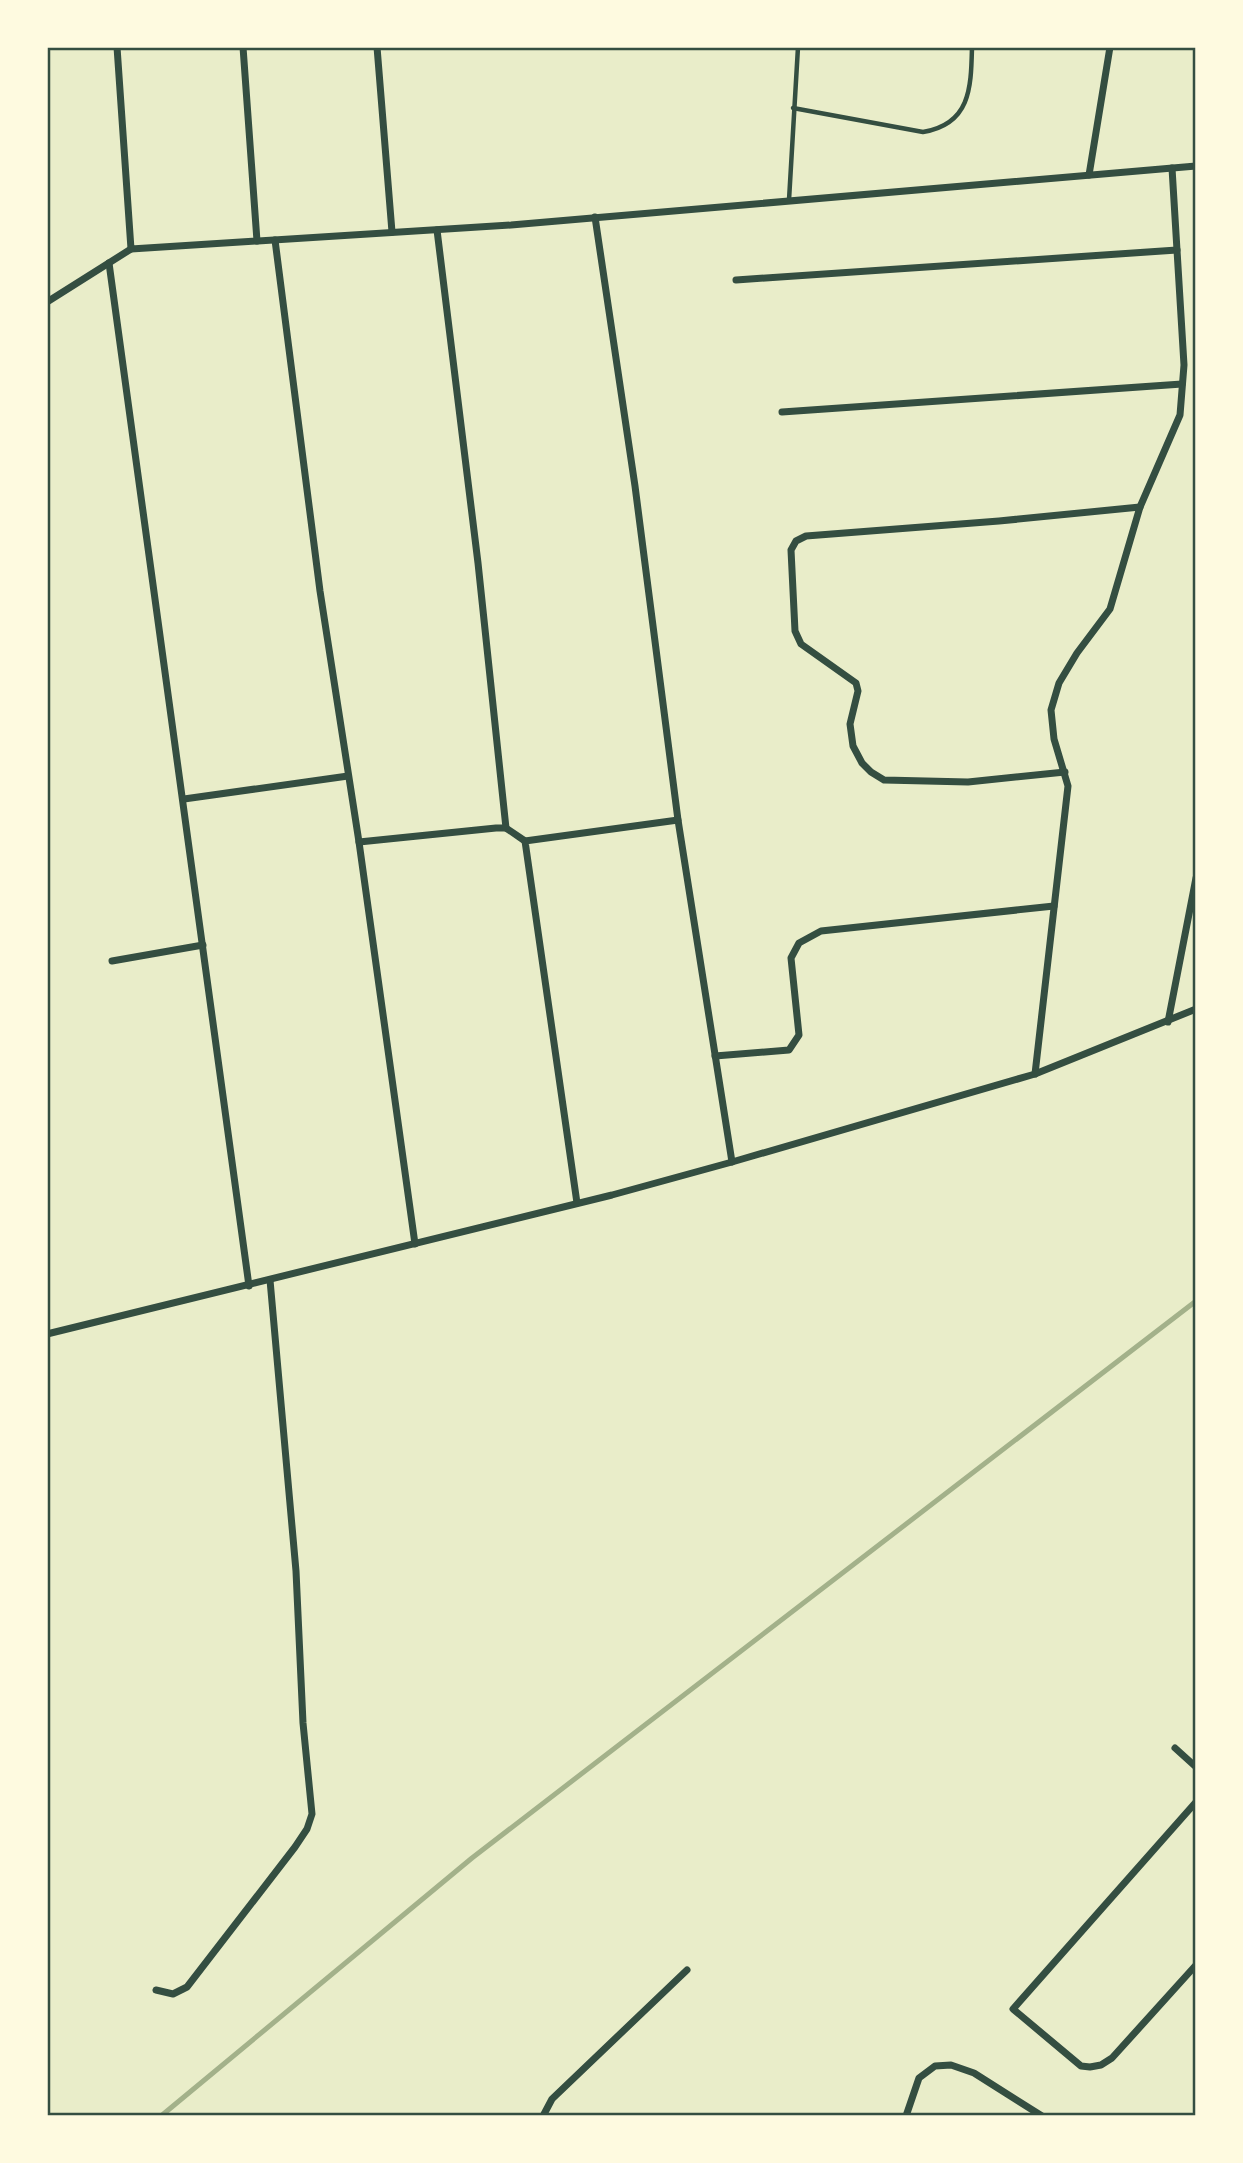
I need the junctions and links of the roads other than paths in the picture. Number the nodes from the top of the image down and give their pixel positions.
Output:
1 (117, 47) edge
2 (243, 47) edge
3 (377, 47) edge
4 (798, 47) edge
5 (972, 47) edge
6 (1110, 47) edge
7 (793, 108) junction
8 (1196, 166) edge
9 (1172, 168) junction
10 (1089, 175) junction
11 (789, 200) junction
12 (595, 217) junction
13 (437, 230) junction
14 (392, 232) junction
15 (275, 240) junction
16 (257, 241) junction
17 (131, 249) junction
18 (1177, 250) junction
19 (109, 263) junction
20 (736, 280) dead end
21 (47, 302) edge
22 (1182, 384) junction
23 (782, 412) dead end
24 (1140, 507) junction
25 (1065, 772) junction
26 (348, 776) junction
27 (184, 799) junction
28 (678, 820) junction
29 (506, 828) junction
30 (525, 841) junction
31 (359, 842) junction
32 (1196, 878) edge
33 (1054, 905) junction
34 (203, 946) junction
35 (112, 961) dead end
36 (1196, 1009) edge
37 (1168, 1022) junction
38 (715, 1056) junction
39 (1035, 1074) junction
40 (732, 1162) junction
41 (577, 1203) junction
42 (415, 1244) junction
43 (270, 1280) junction
44 (248, 1286) junction
45 (47, 1334) edge
46 (1174, 1748) dead end
47 (1196, 1767) edge
48 (1196, 1802) edge
49 (1196, 1965) edge
50 (687, 1970) dead end
51 (156, 1990) dead end
52 (543, 2116) edge
53 (906, 2116) edge
54 (1042, 2116) edge

1 - 17 street
2 - 16 street
3 - 14 street
4 - 7 lane
5 - 7 lane
6 - 10 street
7 - 11 lane
8 - 9 street
9 - 10 street
9 - 18 street
10 - 11 street
11 - 12 street
12 - 13 street
12 - 28 street
13 - 14 street
13 - 29 street
14 - 15 street
15 - 16 street
15 - 26 street
16 - 17 street
17 - 19 street
18 - 20 street
18 - 22 street
19 - 21 street
19 - 27 street
22 - 23 street
22 - 24 street
24 - 25 street
24 - 25 street
25 - 33 street
26 - 27 street
26 - 31 street
27 - 34 street
28 - 30 street
28 - 38 street
29 - 30 street
29 - 31 street
30 - 41 street
31 - 42 street
32 - 37 street
33 - 38 street
33 - 39 street
34 - 35 street
34 - 44 street
36 - 37 street
37 - 39 street
38 - 40 street
39 - 40 street
40 - 41 street
41 - 42 street
42 - 43 street
43 - 44 street
43 - 51 street
44 - 45 street
46 - 47 street
48 - 49 street
50 - 52 street
53 - 54 street

